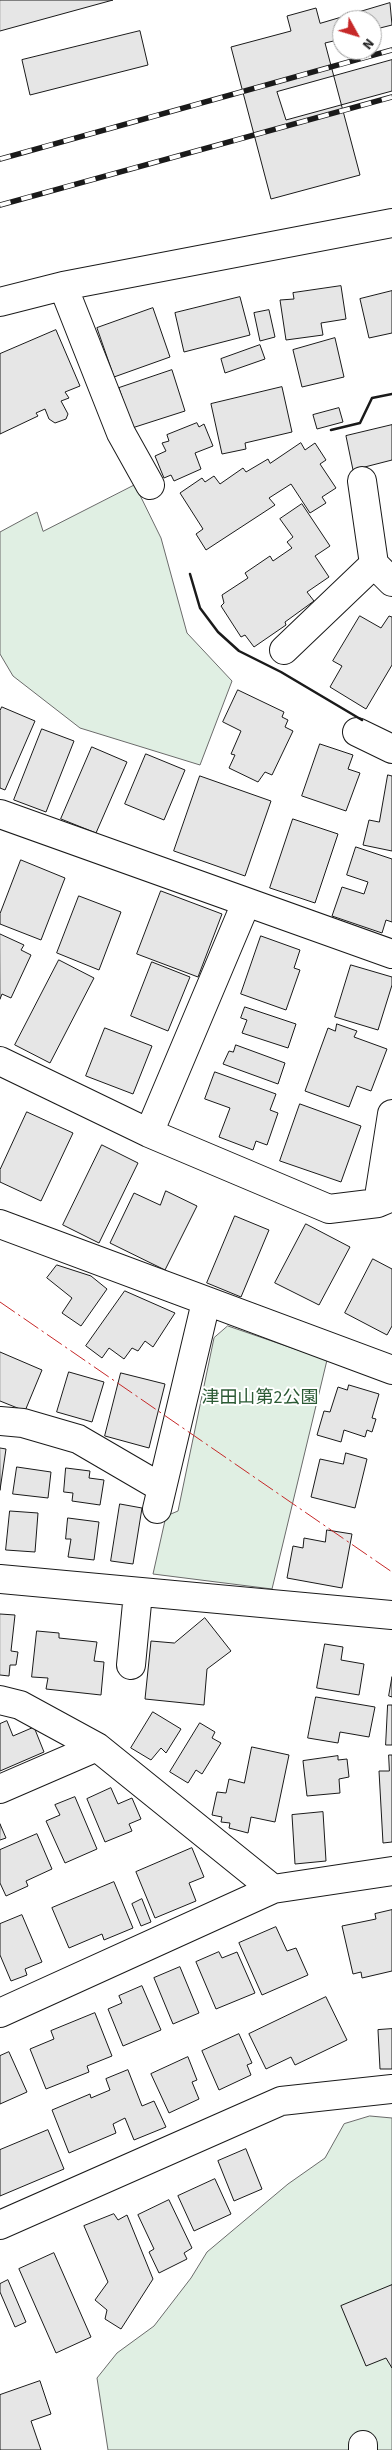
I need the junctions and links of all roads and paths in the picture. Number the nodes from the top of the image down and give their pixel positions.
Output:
1 (392, 223) edge
2 (63, 286) junction
3 (0, 302) edge
4 (362, 481) dead end
5 (150, 484) dead end
6 (383, 573) edge
7 (284, 650) dead end
8 (357, 732) dead end
9 (392, 749) edge
10 (2, 819) edge
11 (246, 903) junction
12 (392, 954) edge
13 (0, 1061) edge
14 (392, 1114) edge
15 (148, 1134) junction
16 (385, 1200) edge
17 (0, 1224) edge
18 (206, 1302) junction
19 (392, 1370) edge
20 (0, 1421) edge
21 (0, 1579) edge
22 (138, 1593) junction
23 (392, 1615) edge
24 (131, 1665) dead end
25 (0, 1700) edge
26 (97, 1747) junction
27 (0, 1788) edge
28 (392, 1871) edge
29 (273, 1889) junction
30 (0, 2013) edge
31 (392, 2089) edge
32 (0, 2225) edge

1 - 2 street
2 - 3 street
2 - 5 street
4 - 6 street
6 - 7 street
8 - 9 street
10 - 11 street
11 - 12 street
11 - 15 street
13 - 15 street
14 - 16 street
15 - 16 street
17 - 18 street
18 - 19 street
18 - 20 street
21 - 22 street
22 - 23 street
22 - 24 street
25 - 26 street
26 - 27 street
26 - 29 street
28 - 29 street
29 - 30 street
31 - 32 street

